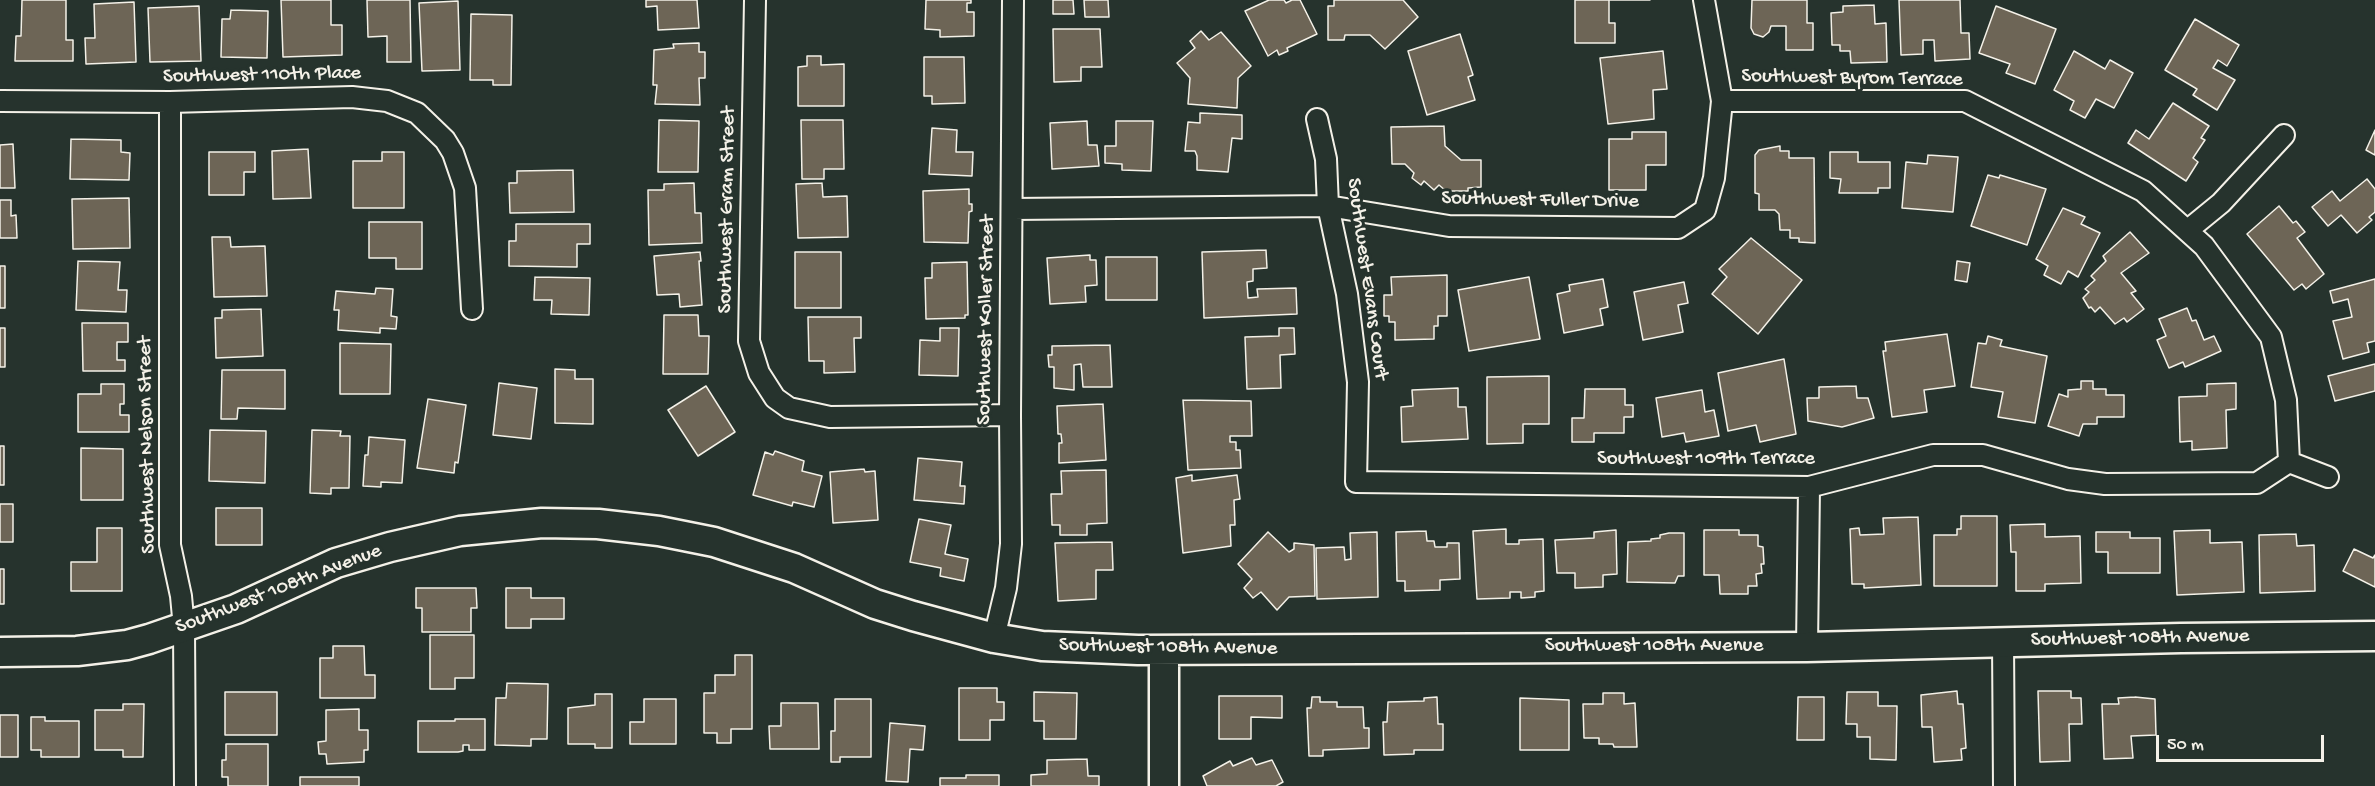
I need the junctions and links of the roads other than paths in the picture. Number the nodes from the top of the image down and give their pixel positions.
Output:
1 (755, 0) edge
2 (1013, 0) edge
3 (1704, 0) edge
4 (0, 101) edge
5 (1722, 101) junction
6 (170, 102) junction
7 (1317, 119) dead end
8 (2284, 135) dead end
9 (1328, 206) junction
10 (1012, 209) junction
11 (2188, 230) junction
12 (472, 309) dead end
13 (1010, 415) junction
14 (2289, 462) junction
15 (2328, 477) dead end
16 (1356, 482) joint
17 (1809, 487) junction
18 (184, 628) junction
19 (2375, 636) edge
20 (994, 638) junction
21 (2003, 641) junction
22 (1808, 647) junction
23 (1164, 650) junction
24 (0, 652) edge
25 (185, 786) edge
26 (1164, 786) edge
27 (2004, 786) edge

1 - 13 street, Southwest Gram Street
2 - 10 street, Southwest Koller Street
3 - 5 street, Southwest Fuller Drive
4 - 6 street, Southwest 110th Place
5 - 9 street, Southwest Fuller Drive
5 - 11 street, Southwest Byrom Terrace
6 - 12 street, Southwest 110th Place
6 - 18 street, Southwest Nelson Street
7 - 9 street, Southwest Evans Court
8 - 11 street
9 - 10 street, Southwest Fuller Drive
9 - 16 street, Southwest Evans Court
10 - 13 street, Southwest Koller Street
11 - 14 street, Southwest Byrom Terrace
13 - 20 street, Southwest Koller Street
14 - 15 street
14 - 17 street, Southwest 109th Terrace
16 - 17 street, Southwest 109th Terrace
17 - 22 street
18 - 20 street, Southwest 108th Avenue
18 - 24 street, Southwest 108th Avenue
18 - 25 street, Southwest Nelson Street
19 - 21 street, Southwest 108th Avenue
20 - 23 street, Southwest 108th Avenue
21 - 22 street, Southwest 108th Avenue
21 - 27 street
22 - 23 street, Southwest 108th Avenue
23 - 26 street

